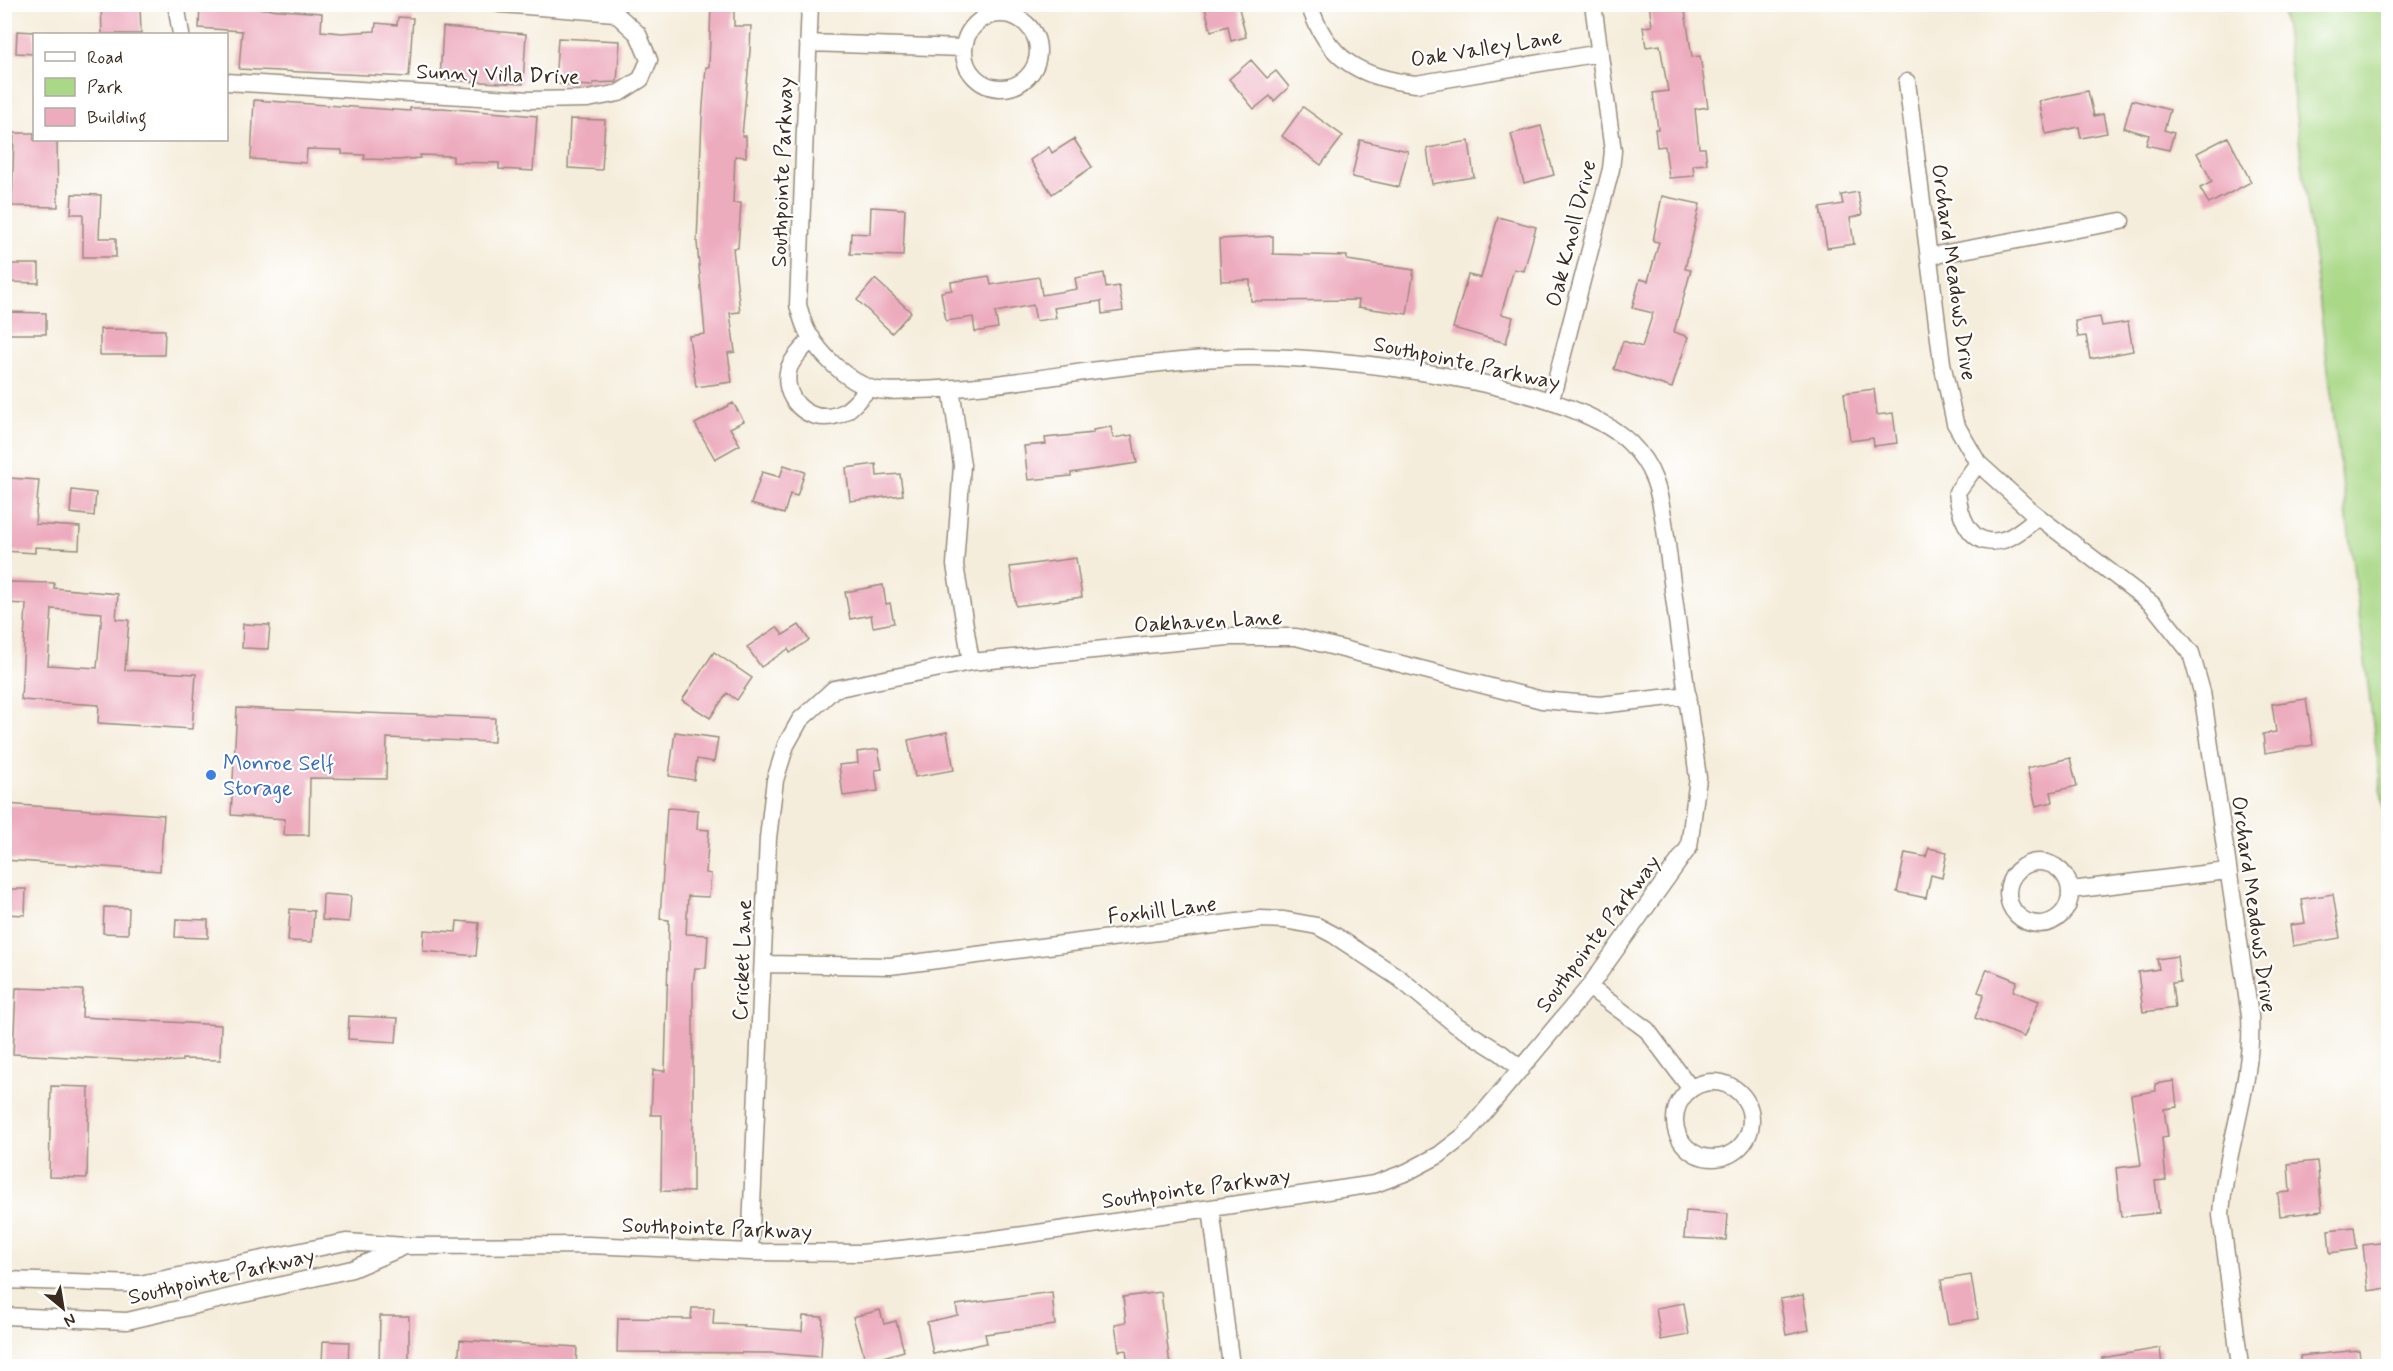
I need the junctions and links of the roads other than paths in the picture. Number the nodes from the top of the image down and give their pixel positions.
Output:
1 (176, 4) edge
2 (500, 4) edge
3 (810, 4) edge
4 (1309, 4) edge
5 (1593, 4) edge
6 (182, 33) edge
7 (808, 43) junction
8 (964, 48) junction
9 (1600, 52) junction
10 (228, 82) edge
11 (1907, 82) dead end
12 (2121, 221) dead end
13 (1930, 256) junction
14 (812, 338) junction
15 (869, 388) junction
16 (951, 388) junction
17 (1551, 400) junction
18 (1977, 463) junction
19 (2038, 517) junction
20 (971, 662) junction
21 (834, 688) joint
22 (1688, 695) junction
23 (2227, 871) junction
24 (2071, 890) dead end
25 (764, 964) junction
26 (1589, 987) junction
27 (1521, 1069) junction
28 (1691, 1089) junction
29 (1211, 1208) junction
30 (406, 1246) junction
31 (750, 1252) junction
32 (4, 1280) edge
33 (4, 1316) edge
34 (1231, 1366) edge
35 (2240, 1366) edge

1 - 6 street
2 - 10 street, Sunny Villa Drive
3 - 7 street, Southpointe Parkway
4 - 9 street, Oak Valley Lane
5 - 9 street, Oak Knoll Drive
7 - 8 street
7 - 14 street, Southpointe Parkway
8 - 8 street
9 - 17 street, Oak Knoll Drive
11 - 13 street, Orchard Meadows Drive
12 - 13 street
13 - 18 street, Orchard Meadows Drive
14 - 15 street, Southpointe Parkway
14 - 15 street
15 - 16 street, Southpointe Parkway
16 - 17 street, Southpointe Parkway
16 - 20 street
17 - 22 street, Southpointe Parkway
18 - 19 street, Orchard Meadows Drive
18 - 19 street
19 - 23 street, Orchard Meadows Drive
20 - 21 street, Oakhaven Lane
20 - 22 street, Oakhaven Lane
21 - 25 street, Cricket Lane
22 - 26 street, Southpointe Parkway
23 - 24 street
23 - 35 street, Orchard Meadows Drive
25 - 27 street, Foxhill Lane
25 - 31 street, Cricket Lane
26 - 27 street, Southpointe Parkway
26 - 28 street
27 - 29 street, Southpointe Parkway
28 - 28 street
29 - 31 street, Southpointe Parkway
29 - 34 street
30 - 31 street, Southpointe Parkway
30 - 32 street, Southpointe Parkway
30 - 33 street, Southpointe Parkway

